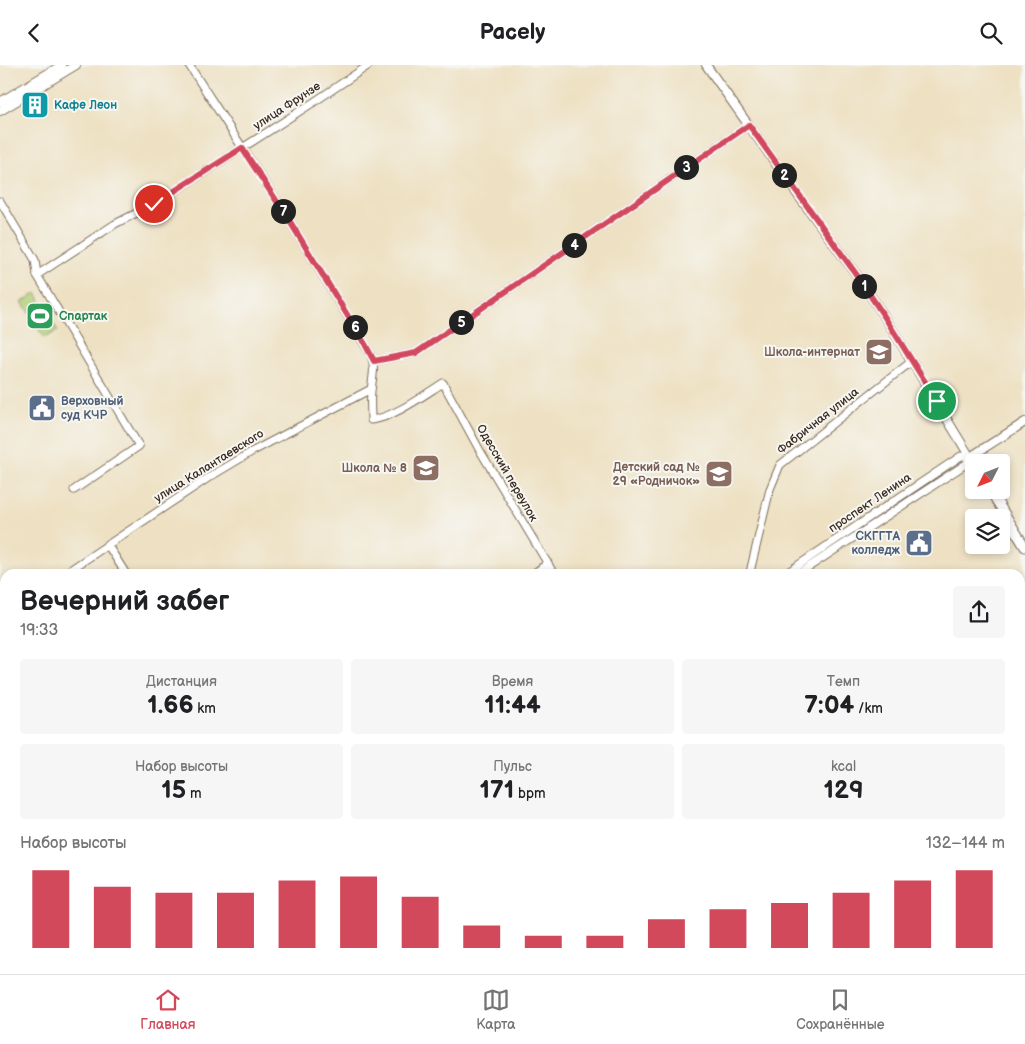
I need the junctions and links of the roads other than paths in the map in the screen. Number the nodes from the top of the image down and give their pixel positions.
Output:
1 (62, 65) edge
2 (76, 65) edge
3 (189, 65) edge
4 (369, 65) edge
5 (706, 65) edge
6 (52, 71) edge
7 (0, 102) edge
8 (0, 111) edge
9 (749, 125) junction
10 (242, 148) junction
11 (0, 201) edge
12 (37, 275) junction
13 (374, 361) junction
14 (912, 361) junction
15 (371, 389) junction
16 (1025, 421) edge
17 (968, 454) edge
18 (980, 454) edge
19 (965, 457) edge
20 (965, 465) edge
21 (74, 490) dead end
22 (996, 499) edge
23 (107, 544) junction
24 (1025, 547) edge
25 (548, 563) junction
26 (71, 569) edge
27 (123, 569) edge
28 (540, 569) edge
29 (551, 569) edge
30 (751, 569) edge
31 (792, 569) edge
32 (806, 569) edge

1 - 6 main road
2 - 6 main road
3 - 10 street
4 - 10 street, улица Фрунзе
5 - 9 main road
6 - 7 main road
6 - 8 main road
9 - 13 street
9 - 14 main road
10 - 12 street, улица Фрунзе
10 - 13 street
11 - 12 street
12 - 21 street
13 - 15 street
14 - 17 main road
14 - 30 street, Фабричная улица
15 - 23 street, улица Калантаевского
15 - 25 street, Одесский переулок
16 - 18 main road, проспект Ленина
19 - 31 street, проспект Ленина
20 - 32 street, проспект Ленина
22 - 24 highway
23 - 26 street, улица Калантаевского
23 - 27 street
25 - 28 street
25 - 29 street, Одесский переулок

